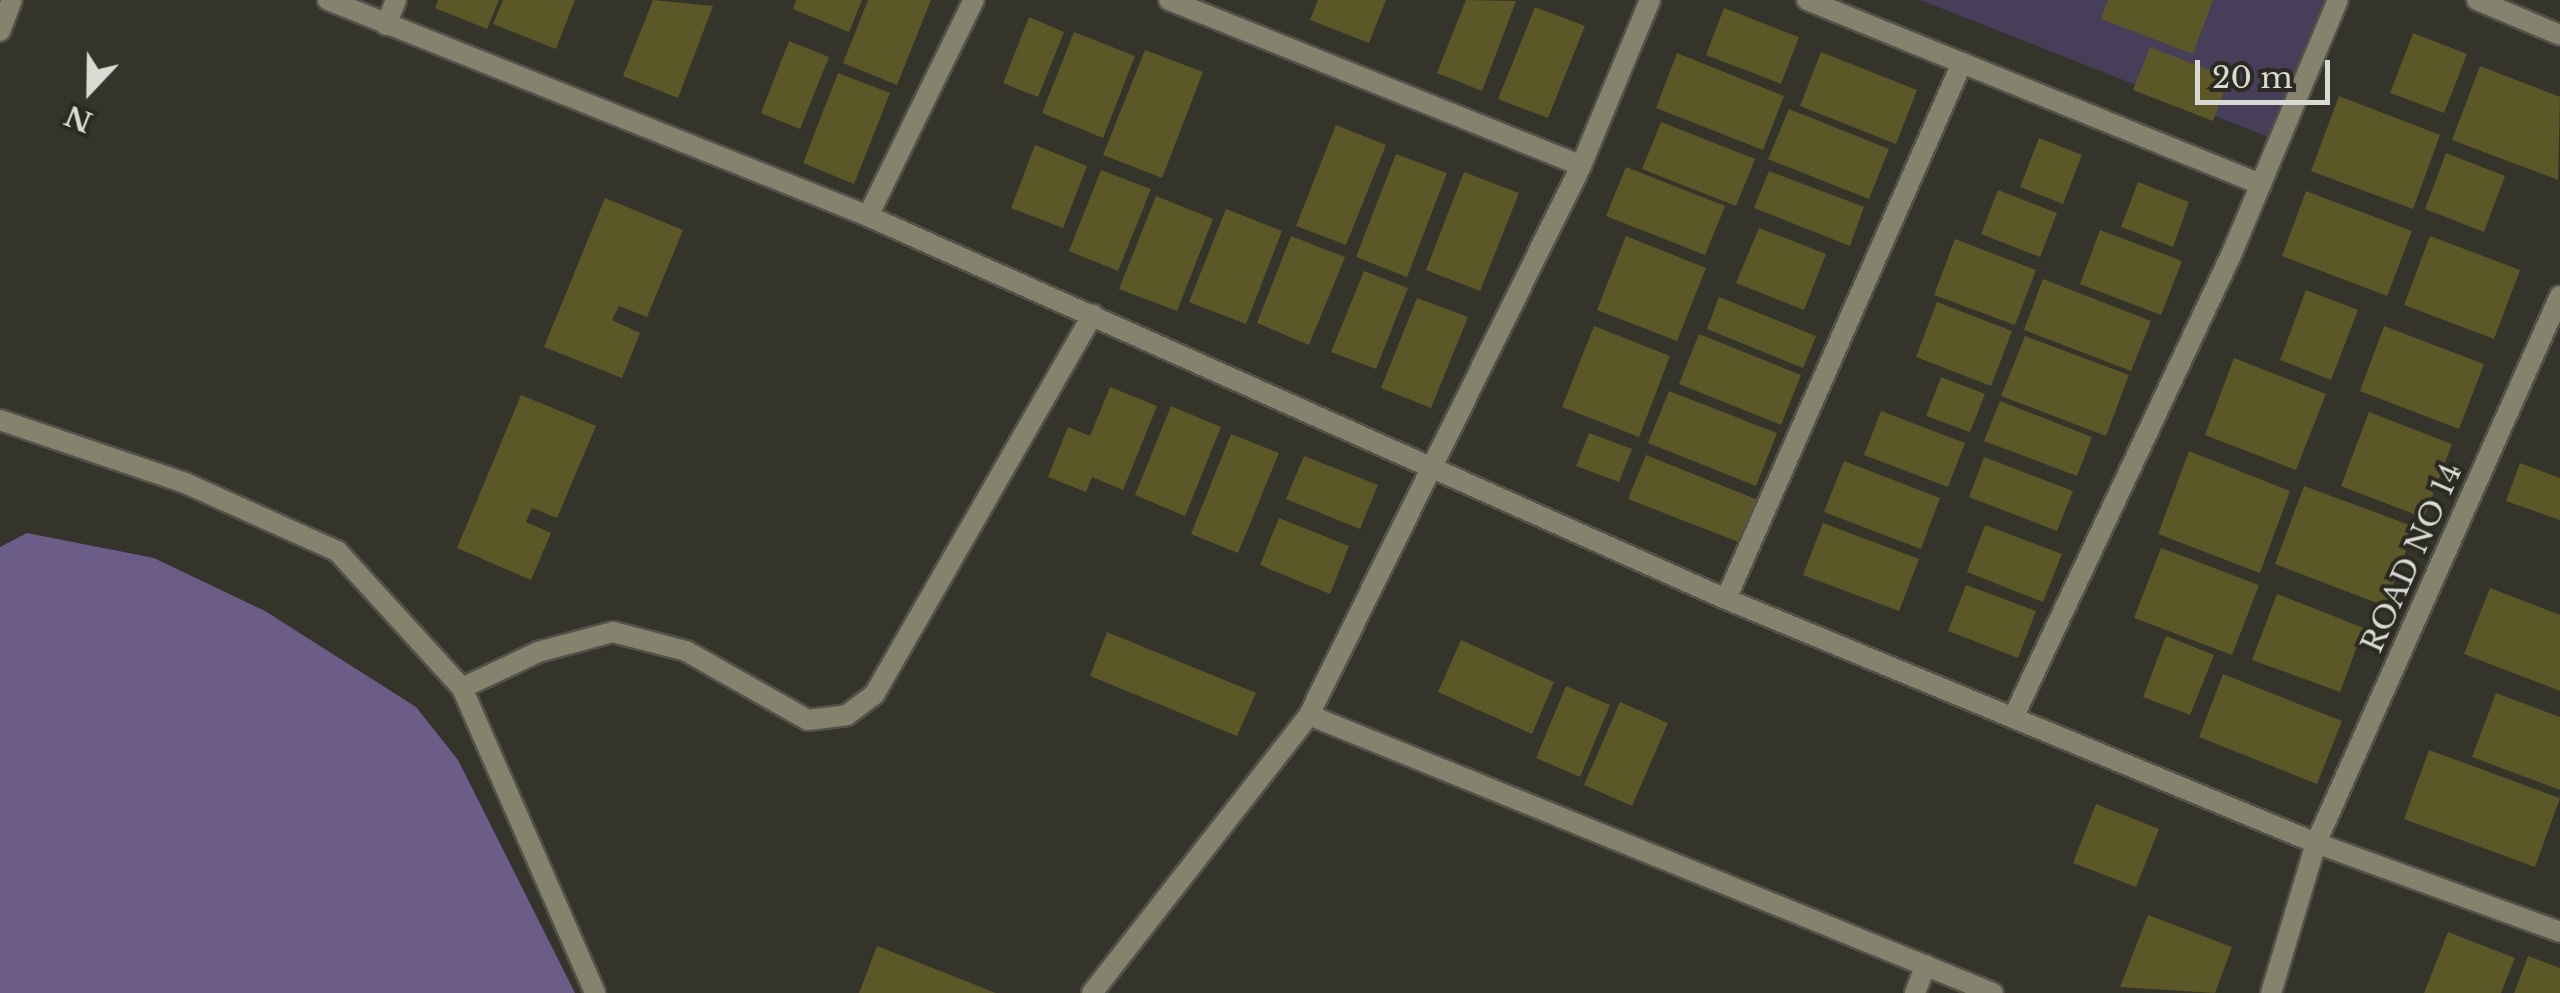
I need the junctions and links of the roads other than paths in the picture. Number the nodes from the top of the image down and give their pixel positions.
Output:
1 (12, 0) edge
2 (328, 0) edge
3 (396, 0) edge
4 (974, 0) edge
5 (1168, 0) edge
6 (1650, 0) edge
7 (1806, 0) edge
8 (2338, 0) edge
9 (2477, 0) edge
10 (386, 25) junction
11 (0, 32) edge
12 (2560, 35) edge
13 (1962, 62) junction
14 (1582, 166) junction
15 (2261, 184) junction
16 (868, 216) junction
17 (2560, 296) edge
18 (1093, 314) junction
19 (0, 420) edge
20 (1434, 462) junction
21 (1726, 600) junction
22 (462, 688) junction
23 (1309, 715) junction
24 (2013, 718) junction
25 (2316, 843) junction
26 (2560, 932) edge
27 (1926, 965) junction
28 (595, 993) edge
29 (1092, 993) edge
30 (1915, 993) edge
31 (1993, 993) edge
32 (2271, 993) edge

1 - 11 street
2 - 10 street
3 - 10 street
4 - 16 street
5 - 14 street
6 - 14 street
7 - 13 street
8 - 15 street
9 - 12 street
10 - 16 street
13 - 15 street
13 - 21 street
14 - 20 street
15 - 24 street
16 - 18 street
17 - 25 street, ROAD NO 14
18 - 20 street
18 - 22 street
19 - 22 street
20 - 21 street
20 - 23 street
21 - 24 street
22 - 28 street
23 - 27 street
23 - 29 street
24 - 25 street
25 - 26 street
25 - 32 street, ROAD NO 14
27 - 30 street
27 - 31 street

